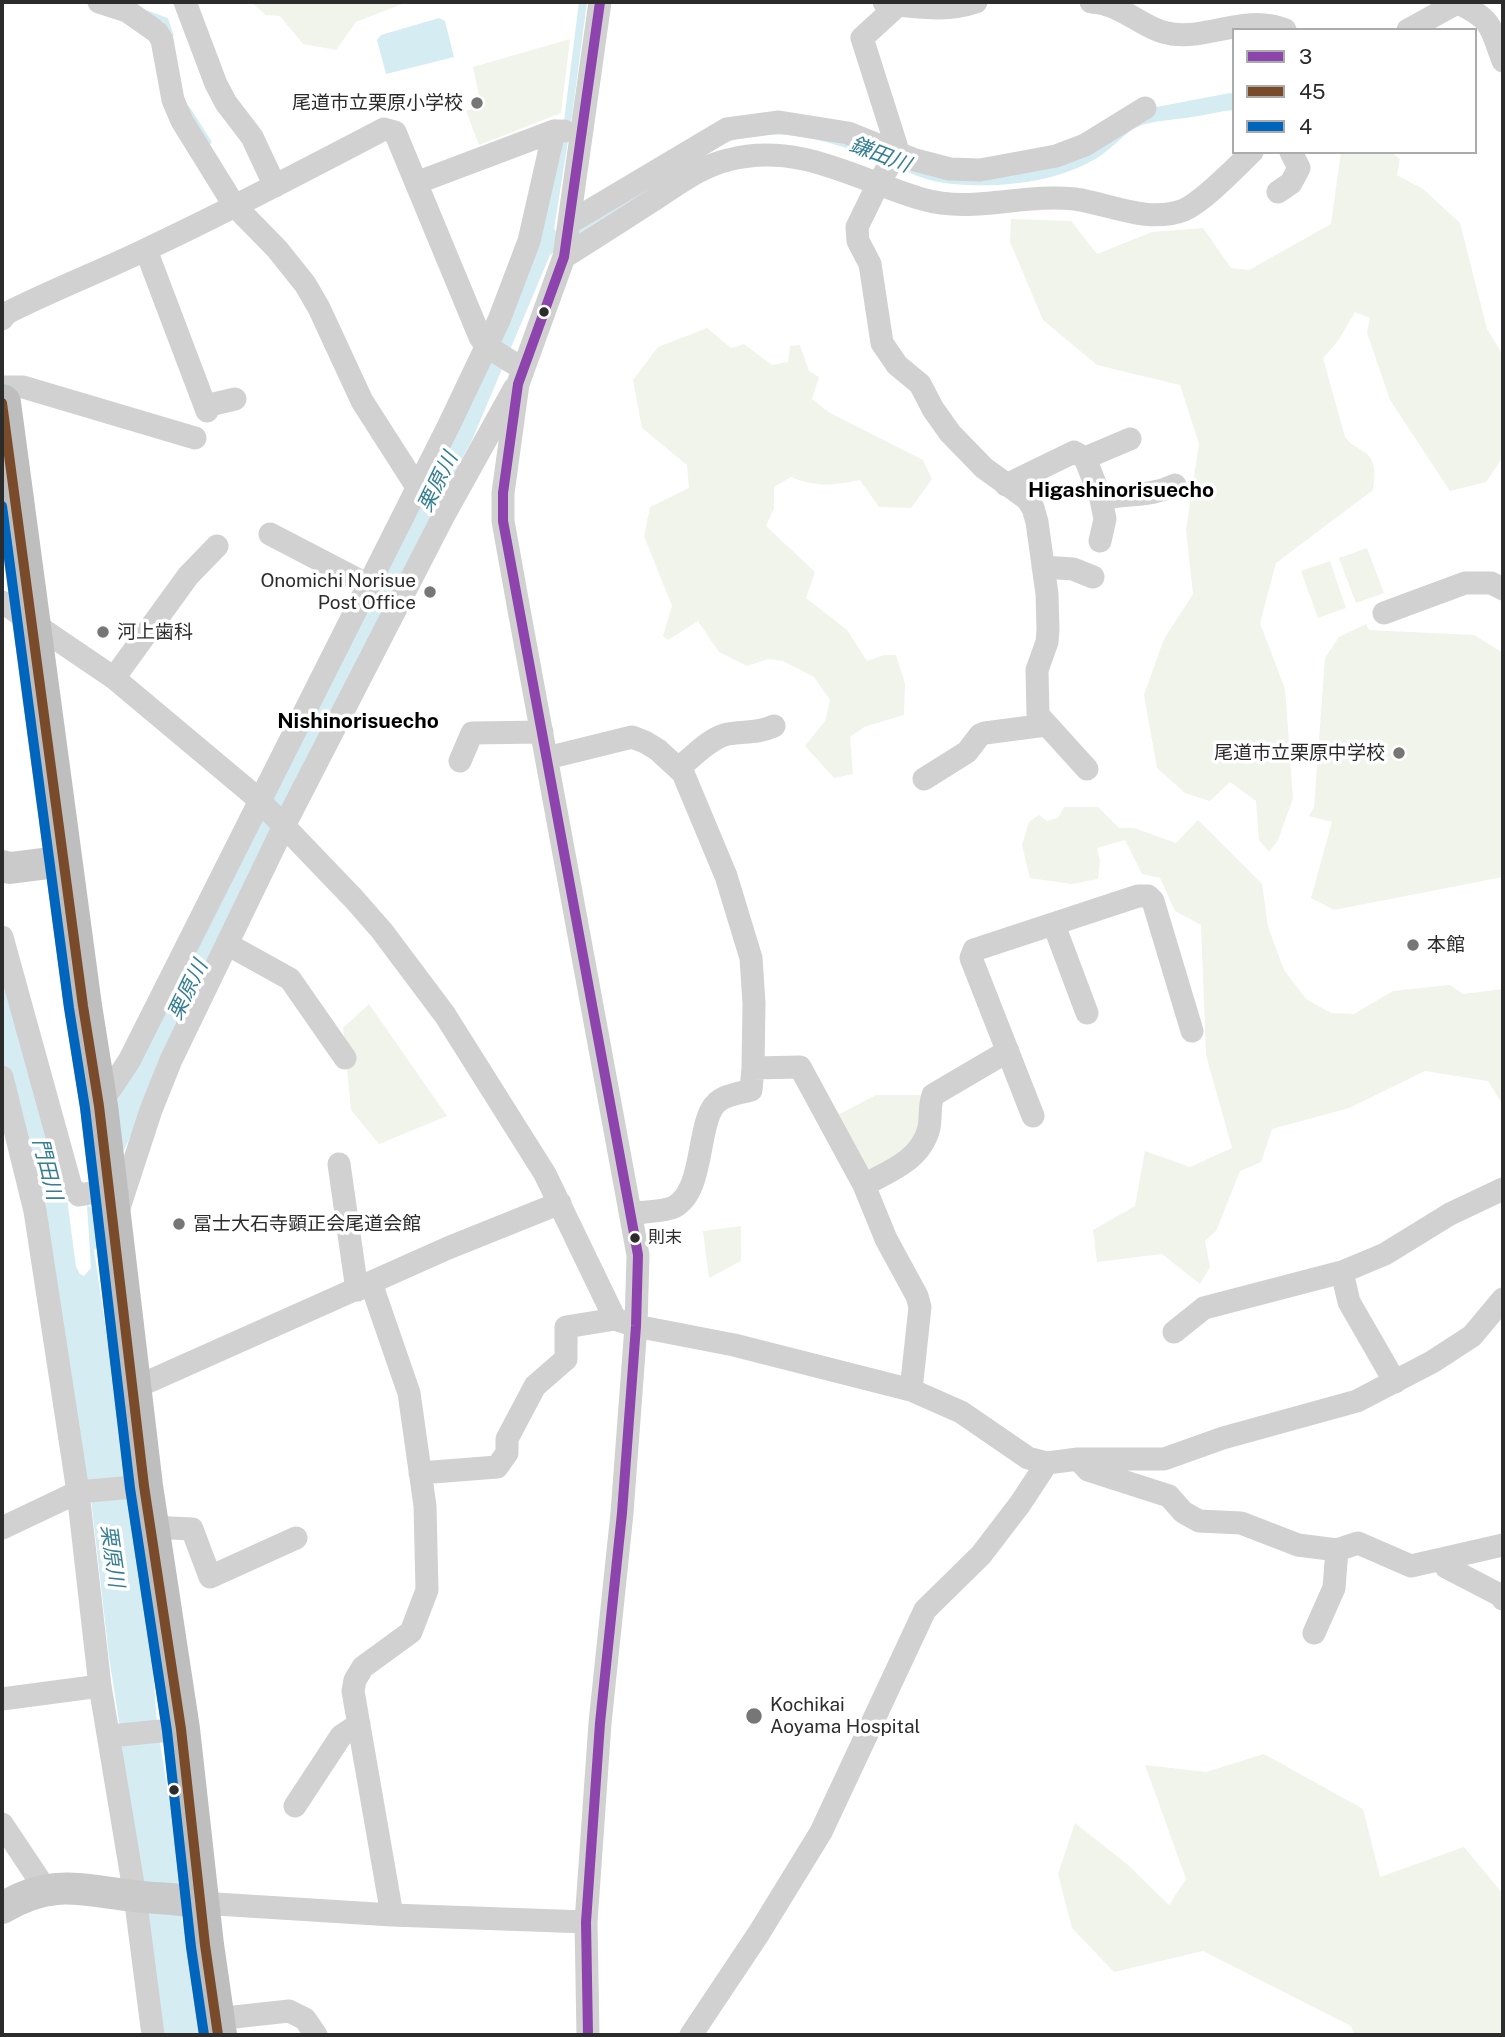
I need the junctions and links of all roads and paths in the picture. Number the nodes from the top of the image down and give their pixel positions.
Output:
1 (99, 2) edge
2 (185, 2) edge
3 (600, 2) edge
4 (611, 2) edge
5 (976, 2) edge
6 (1091, 2) edge
7 (1458, 2) edge
8 (891, 3) edge
9 (1279, 28) edge
10 (1412, 28) edge
11 (1503, 61) edge
12 (1146, 108) dead end
13 (568, 132) junction
14 (1250, 154) edge
15 (1293, 154) edge
16 (890, 164) junction
17 (416, 183) junction
18 (275, 186) junction
19 (1278, 192) dead end
20 (234, 205) junction
21 (569, 223) junction
22 (146, 250) junction
23 (565, 254) junction
24 (2, 319) edge
25 (505, 362) junction
26 (2, 387) edge
27 (235, 399) dead end
28 (2, 402) edge
29 (195, 438) dead end
30 (1130, 439) dead end
31 (1085, 458) junction
32 (1006, 485) junction
33 (1175, 485) dead end
34 (417, 487) junction
35 (1101, 499) junction
36 (270, 534) dead end
37 (395, 538) junction
38 (1100, 541) dead end
39 (217, 546) dead end
40 (422, 551) junction
41 (1043, 567) junction
42 (1093, 577) dead end
43 (368, 585) junction
44 (1503, 589) edge
45 (16, 611) edge
46 (1384, 613) dead end
47 (114, 678) junction
48 (1046, 725) junction
49 (774, 726) dead end
50 (542, 732) junction
51 (547, 758) junction
52 (460, 761) dead end
53 (678, 768) junction
54 (1087, 768) dead end
55 (924, 779) dead end
56 (261, 804) junction
57 (282, 823) junction
58 (65, 861) junction
59 (2, 866) edge
60 (1054, 925) junction
61 (2, 937) edge
62 (227, 944) junction
63 (1087, 1013) dead end
64 (1192, 1031) dead end
65 (1008, 1051) junction
66 (345, 1058) dead end
67 (753, 1068) junction
68 (2, 1077) edge
69 (99, 1106) junction
70 (7, 1110) edge
71 (1033, 1116) dead end
72 (339, 1164) dead end
73 (864, 1185) junction
74 (1503, 1189) edge
75 (560, 1203) junction
76 (106, 1204) junction
77 (631, 1213) junction
78 (1342, 1272) junction
79 (364, 1286) junction
80 (1503, 1299) edge
81 (625, 1322) junction
82 (1174, 1332) dead end
83 (1395, 1381) junction
84 (132, 1389) junction
85 (911, 1390) junction
86 (1078, 1459) junction
87 (1164, 1459) junction
88 (1047, 1463) junction
89 (420, 1473) junction
90 (137, 1487) junction
91 (83, 1492) junction
92 (1169, 1496) junction
93 (150, 1527) junction
94 (2, 1528) edge
95 (296, 1538) dead end
96 (1503, 1545) edge
97 (1337, 1549) junction
98 (1443, 1559) junction
99 (1503, 1599) edge
100 (1314, 1633) dead end
101 (100, 1686) junction
102 (2, 1699) edge
103 (359, 1724) junction
104 (173, 1730) junction
105 (116, 1735) junction
106 (295, 1806) dead end
107 (2, 1824) edge
108 (46, 1890) junction
109 (140, 1897) junction
110 (191, 1901) junction
111 (2, 1908) edge
112 (392, 1914) junction
113 (586, 1922) junction
114 (217, 2027) edge
115 (153, 2035) edge
116 (316, 2035) edge
117 (588, 2035) edge
118 (691, 2035) edge

1 - 20 street
2 - 18 street
3 - 4 street
3 - 13 street
5 - 8 street
6 - 9 street
7 - 10 street
7 - 11 street
8 - 16 street
12 - 16 street
13 - 17 street
13 - 21 street
13 - 25 street
14 - 16 street
15 - 19 street
16 - 21 street
16 - 23 street
16 - 32 street
17 - 18 street
17 - 25 street
18 - 20 street
20 - 22 street
20 - 34 street
21 - 23 street
22 - 24 street
22 - 27 street
23 - 25 street
25 - 34 street
25 - 40 street
25 - 50 street
26 - 29 street
28 - 45 highway
30 - 31 street
31 - 32 street
31 - 35 street
32 - 41 street
33 - 35 street
34 - 37 street
35 - 38 street
36 - 43 street
37 - 40 street
37 - 43 street
39 - 47 street
40 - 57 street
41 - 42 street
41 - 48 street
43 - 56 street
44 - 46 street
45 - 47 street
45 - 58 highway
47 - 56 street
48 - 54 street
48 - 55 street
49 - 53 street
50 - 51 street
50 - 52 street
51 - 53 street
51 - 77 street
53 - 67 street
56 - 57 street
56 - 69 street
57 - 62 street
57 - 75 street
58 - 59 street
58 - 69 highway
60 - 63 street
60 - 64 street
60 - 65 street
61 - 76 street
62 - 66 street
62 - 76 street
65 - 71 street
65 - 73 street
67 - 73 street
67 - 77 street
68 - 70 street
69 - 76 highway
70 - 91 street
72 - 79 street
73 - 85 street
74 - 78 street
75 - 79 street
75 - 81 street
76 - 84 highway
77 - 81 street
78 - 82 street
78 - 83 street
79 - 84 street
79 - 89 street
80 - 83 street
81 - 85 street
81 - 89 street
81 - 113 street
83 - 87 street
84 - 90 highway
85 - 88 street
86 - 87 street
86 - 88 street
86 - 92 street
87 - 92 street
88 - 118 street
89 - 103 street
90 - 91 street
90 - 93 highway
91 - 94 street
91 - 101 street
92 - 97 street
93 - 95 street
93 - 104 highway
96 - 98 street
97 - 98 street
97 - 100 street
98 - 99 street
101 - 102 street
101 - 105 street
103 - 106 street
103 - 112 street
104 - 105 street
104 - 110 highway
105 - 109 street
107 - 108 street
108 - 109 street
108 - 111 street
109 - 110 street
109 - 115 street
110 - 112 street
110 - 114 highway
112 - 113 street
113 - 117 street
114 - 116 street

